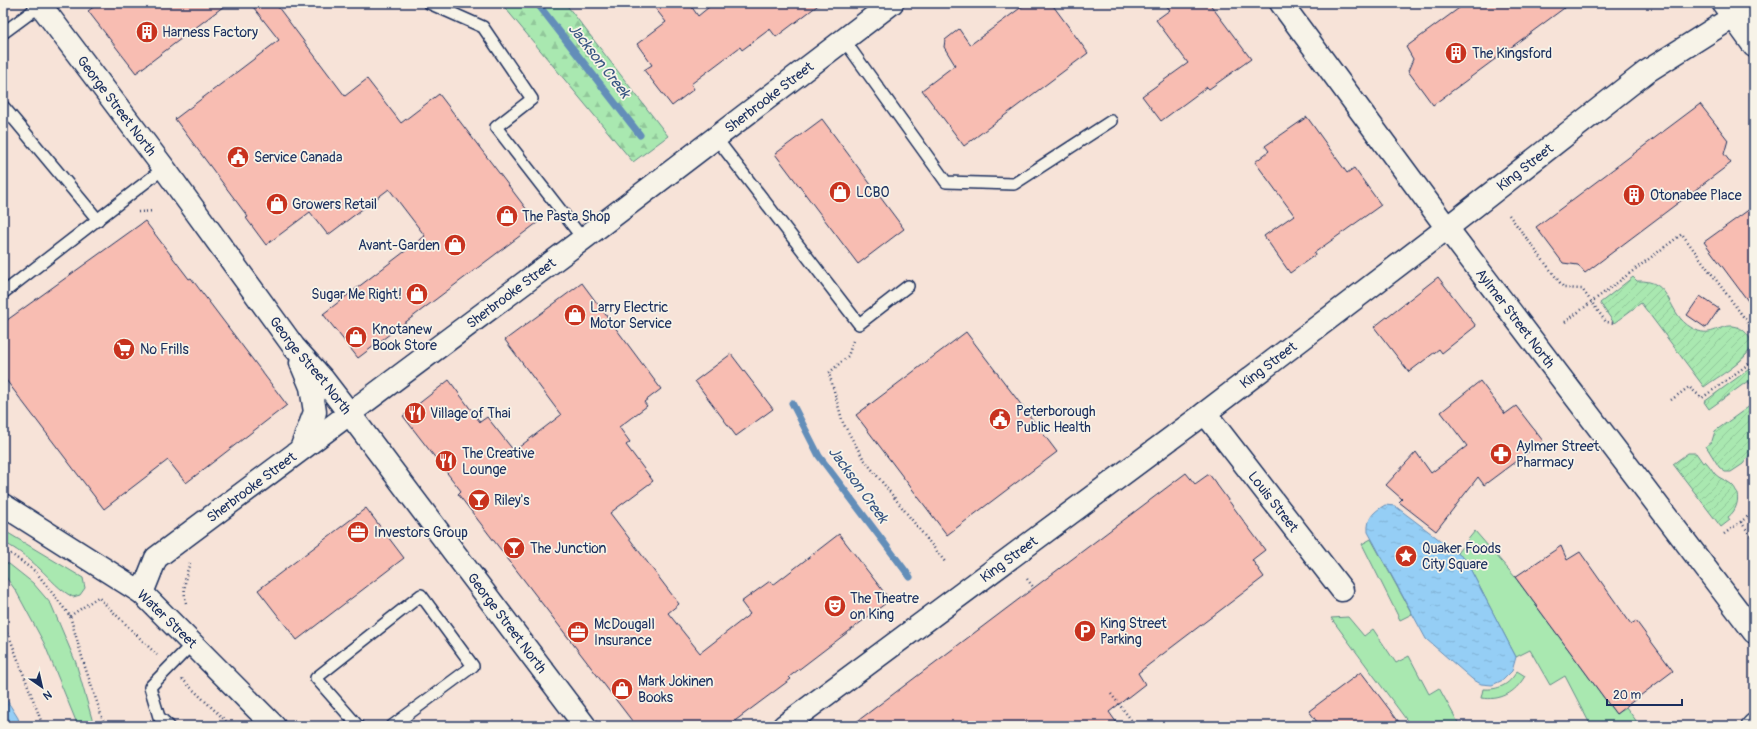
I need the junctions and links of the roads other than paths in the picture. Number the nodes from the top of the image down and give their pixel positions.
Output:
1 (429, 3) edge
2 (892, 3) edge
3 (1281, 3) edge
4 (1750, 3) edge
5 (41, 4) edge
6 (1728, 10) edge
7 (3, 33) edge
8 (844, 40) junction
9 (1754, 46) edge
10 (3, 106) edge
11 (1111, 121) dead end
12 (716, 138) junction
13 (164, 168) junction
14 (98, 220) junction
15 (1447, 228) junction
16 (583, 239) junction
17 (908, 286) dead end
18 (3, 293) edge
19 (294, 347) junction
20 (1206, 412) junction
21 (349, 413) junction
22 (300, 449) junction
23 (3, 505) edge
24 (1342, 590) dead end
25 (142, 593) junction
26 (1754, 632) edge
27 (192, 644) junction
28 (169, 726) edge
29 (274, 726) edge
30 (358, 726) edge
31 (392, 726) edge
32 (585, 726) edge
33 (784, 726) edge

1 - 16 lane
2 - 8 street, Sherbrooke Street
3 - 15 street, Aylmer Street North
4 - 6 street, King Street
5 - 7 lane
5 - 13 street, George Street North
6 - 9 street
6 - 15 street, King Street
8 - 11 lane
8 - 12 street, Sherbrooke Street
10 - 14 lane
12 - 16 street, Sherbrooke Street
12 - 17 lane
13 - 14 lane
13 - 19 street, George Street North
14 - 18 lane
15 - 20 street, King Street
15 - 26 street, Aylmer Street North
16 - 21 street, Sherbrooke Street
19 - 21 street, George Street North
19 - 22 street
20 - 24 street, Louis Street
20 - 33 street, King Street
21 - 22 street, Sherbrooke Street
21 - 32 street, George Street North
22 - 25 street, Sherbrooke Street
23 - 25 street, Water Street
25 - 27 street, Water Street
27 - 28 lane
27 - 29 street, Water Street
30 - 31 lane

